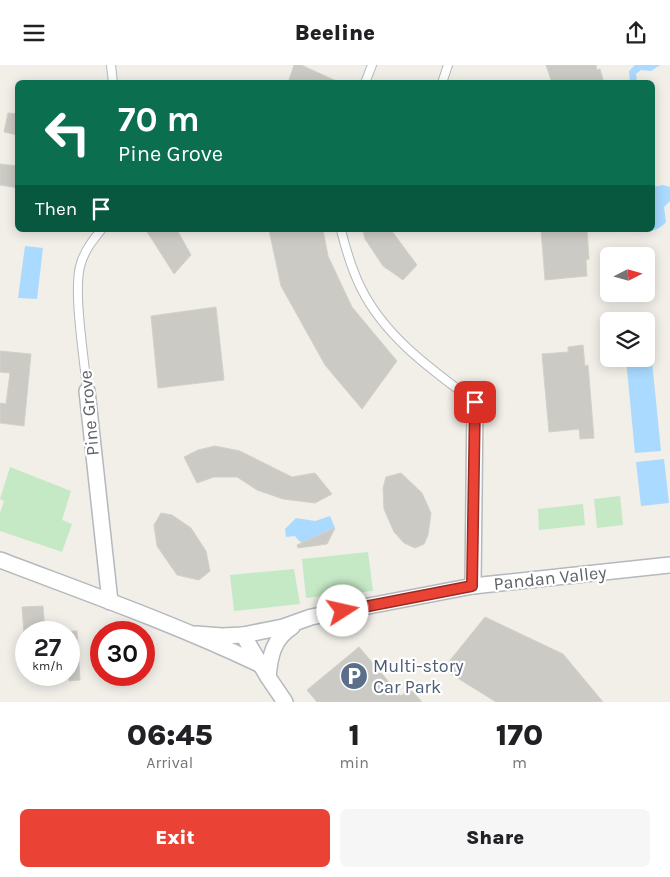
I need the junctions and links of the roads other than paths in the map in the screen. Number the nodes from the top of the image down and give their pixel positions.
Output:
1 (111, 65) edge
2 (372, 65) edge
3 (448, 65) edge
4 (113, 80) edge
5 (366, 80) edge
6 (443, 80) edge
7 (99, 232) edge
8 (342, 232) edge
9 (87, 391) joint
10 (475, 402) joint
11 (0, 560) edge
12 (670, 565) edge
13 (472, 586) junction
14 (110, 602) junction
15 (311, 617) junction
16 (196, 633) junction
17 (243, 635) junction
18 (259, 664) junction
19 (268, 677) junction
20 (285, 702) edge

1 - 4 lane
2 - 5 lane
3 - 6 lane
7 - 9 lane, Pine Grove
8 - 10 lane
9 - 14 street, Pine Grove
10 - 13 street
11 - 14 street
12 - 13 street, Pandan Valley
13 - 15 street, Pandan Valley
14 - 16 street
15 - 17 street, Pandan Valley
15 - 19 street
16 - 17 street, Pandan Valley
16 - 18 street
17 - 18 street
18 - 19 street
19 - 20 street

